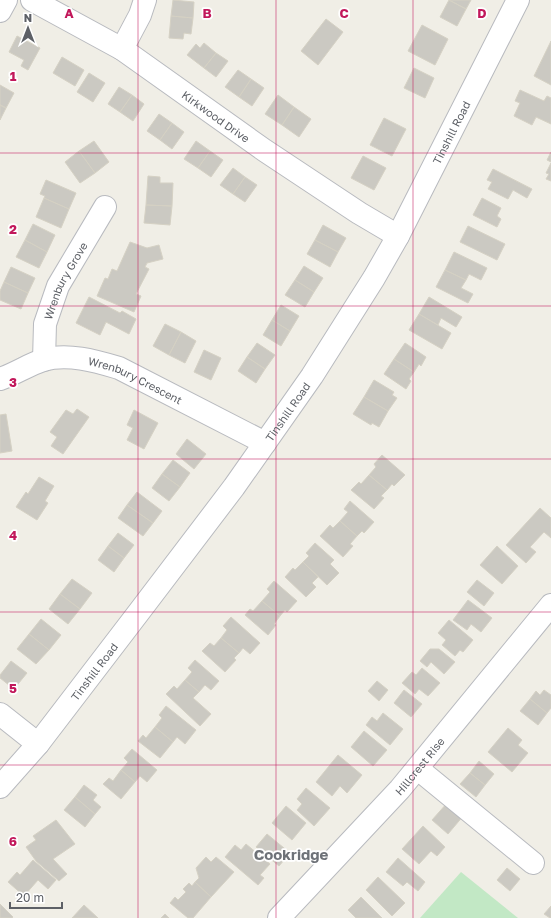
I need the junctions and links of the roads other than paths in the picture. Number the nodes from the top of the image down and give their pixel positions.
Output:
1 (6, 0) edge
2 (32, 0) edge
3 (145, 0) edge
4 (518, 0) edge
5 (0, 11) edge
6 (122, 49) junction
7 (104, 207) dead end
8 (398, 236) junction
9 (44, 360) junction
10 (0, 379) edge
11 (265, 444) junction
12 (548, 615) edge
13 (0, 714) edge
14 (38, 744) junction
15 (418, 769) junction
16 (0, 787) edge
17 (533, 863) dead end
18 (279, 918) edge

1 - 5 street
2 - 6 street, Kirkwood Drive
3 - 6 street
4 - 8 street, Tinshill Road
6 - 8 street, Kirkwood Drive
7 - 9 street, Wrenbury Grove
8 - 11 street, Tinshill Road
9 - 10 street, Wrenbury Crescent
9 - 11 street, Wrenbury Crescent
11 - 14 street, Tinshill Road
12 - 15 street, Hillcrest Rise
13 - 14 street
14 - 16 street, Tinshill Road
15 - 17 street
15 - 18 street, Hillcrest Rise

